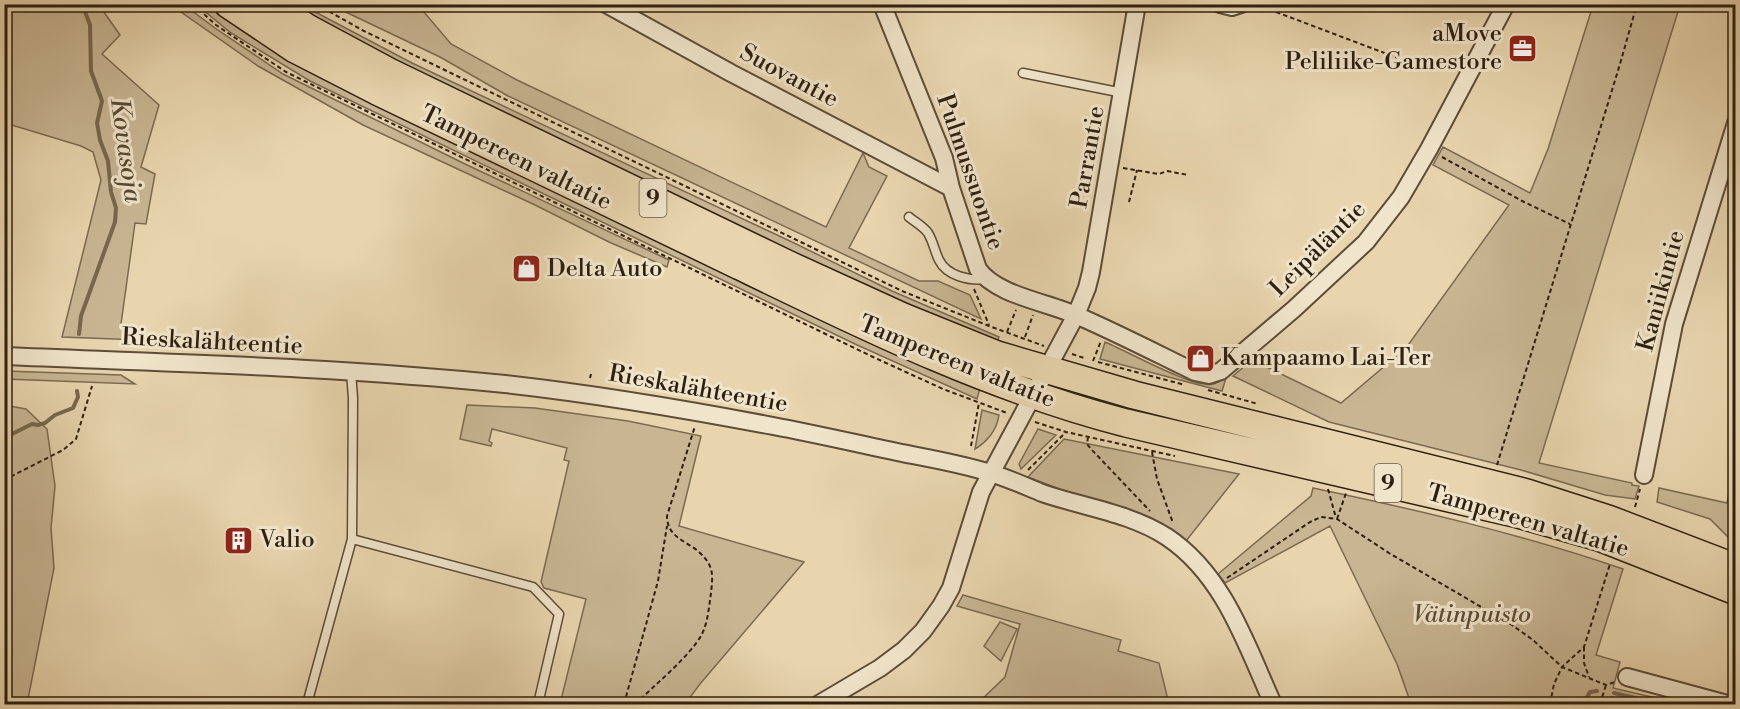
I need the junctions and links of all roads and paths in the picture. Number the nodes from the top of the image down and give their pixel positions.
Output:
1 (193, 4) edge
2 (228, 4) edge
3 (269, 4) edge
4 (316, 4) edge
5 (606, 4) edge
6 (882, 4) edge
7 (1137, 4) edge
8 (1220, 4) edge
9 (1241, 4) edge
10 (1255, 4) edge
11 (1506, 4) edge
12 (1637, 4) edge
13 (1403, 60) dead end
14 (1023, 73) dead end
15 (1123, 93) junction
16 (1736, 123) edge
17 (1438, 154) dead end
18 (1124, 168) dead end
19 (1137, 170) junction
20 (1188, 175) dead end
21 (951, 188) junction
22 (1129, 202) dead end
23 (909, 217) dead end
24 (1570, 224) junction
25 (969, 278) junction
26 (986, 279) junction
27 (1022, 295) junction
28 (1033, 315) dead end
29 (1076, 315) junction
30 (989, 326) junction
31 (1106, 329) junction
32 (1007, 332) junction
33 (1025, 339) junction
34 (1038, 344) dead end
35 (4, 356) edge
36 (1093, 361) dead end
37 (1047, 370) junction
38 (351, 372) junction
39 (591, 374) dead end
40 (590, 378) dead end
41 (92, 386) dead end
42 (1034, 395) junction
43 (979, 403) junction
44 (995, 409) dead end
45 (699, 412) junction
46 (1066, 432) dead end
47 (1088, 437) dead end
48 (971, 446) dead end
49 (1152, 452) dead end
50 (1496, 468) dead end
51 (992, 473) junction
52 (1644, 475) joint
53 (4, 480) edge
54 (1017, 482) junction
55 (1328, 487) dead end
56 (1347, 491) dead end
57 (1634, 509) dead end
58 (1336, 519) junction
59 (667, 526) junction
60 (1158, 532) junction
61 (352, 539) junction
62 (1174, 543) junction
63 (1611, 560) dead end
64 (1736, 568) edge
65 (1216, 585) junction
66 (1736, 591) edge
67 (1584, 647) junction
68 (1562, 667) junction
69 (1589, 677) junction
70 (1627, 677) joint
71 (1606, 685) junction
72 (307, 705) edge
73 (538, 705) edge
74 (624, 705) edge
75 (635, 705) edge
76 (819, 705) edge
77 (1273, 705) edge
78 (1550, 705) edge
79 (1600, 705) edge
80 (1727, 705) edge

1 - 43 path
2 - 42 highway, Tampereen valtatie / 9
3 - 37 highway, Tampereen valtatie / 9
4 - 30 path
5 - 21 street, Suovantie
6 - 21 street, Pulmussuontie
7 - 15 street, Parrantie
8 - 9 street
10 - 13 path
11 - 31 street, Leipäläntie
12 - 24 path
14 - 15 lane
15 - 29 street, Parrantie
16 - 52 street, Kaniikintie
17 - 24 path
18 - 19 path
19 - 20 path
19 - 22 path
21 - 26 street, Pulmussuontie
23 - 25 lane
24 - 50 path
25 - 26 lane
25 - 30 path
26 - 27 street, Pulmussuontie
27 - 29 street, Pulmussuontie
27 - 32 path
28 - 33 path
29 - 31 street, Leipäläntie
29 - 37 street
30 - 32 path
31 - 36 path
32 - 33 path
33 - 34 path
35 - 38 street, Rieskalähteentie
37 - 42 street
37 - 64 highway, Tampereen valtatie / 9
38 - 45 street, Rieskalähteentie
38 - 61 lane
39 - 40 path
41 - 53 path
42 - 51 street
42 - 66 highway, Tampereen valtatie / 9
43 - 44 path
43 - 48 path
45 - 51 street, Rieskalähteentie
45 - 59 path
46 - 54 path
47 - 60 path
49 - 62 path
51 - 54 street, Rieskalähteentie
51 - 76 street
52 - 57 path
54 - 60 street, Rieskalähteentie
55 - 58 path
56 - 58 path
58 - 65 path
58 - 68 path
59 - 74 path
59 - 75 path
60 - 62 street, Rieskalähteentie
61 - 72 lane
61 - 73 lane
62 - 65 street, Rieskalähteentie
63 - 67 path
65 - 77 street, Rieskalähteentie
67 - 68 path
67 - 69 path
68 - 69 path
68 - 78 path
69 - 71 path
70 - 71 path
70 - 80 street
71 - 79 path

